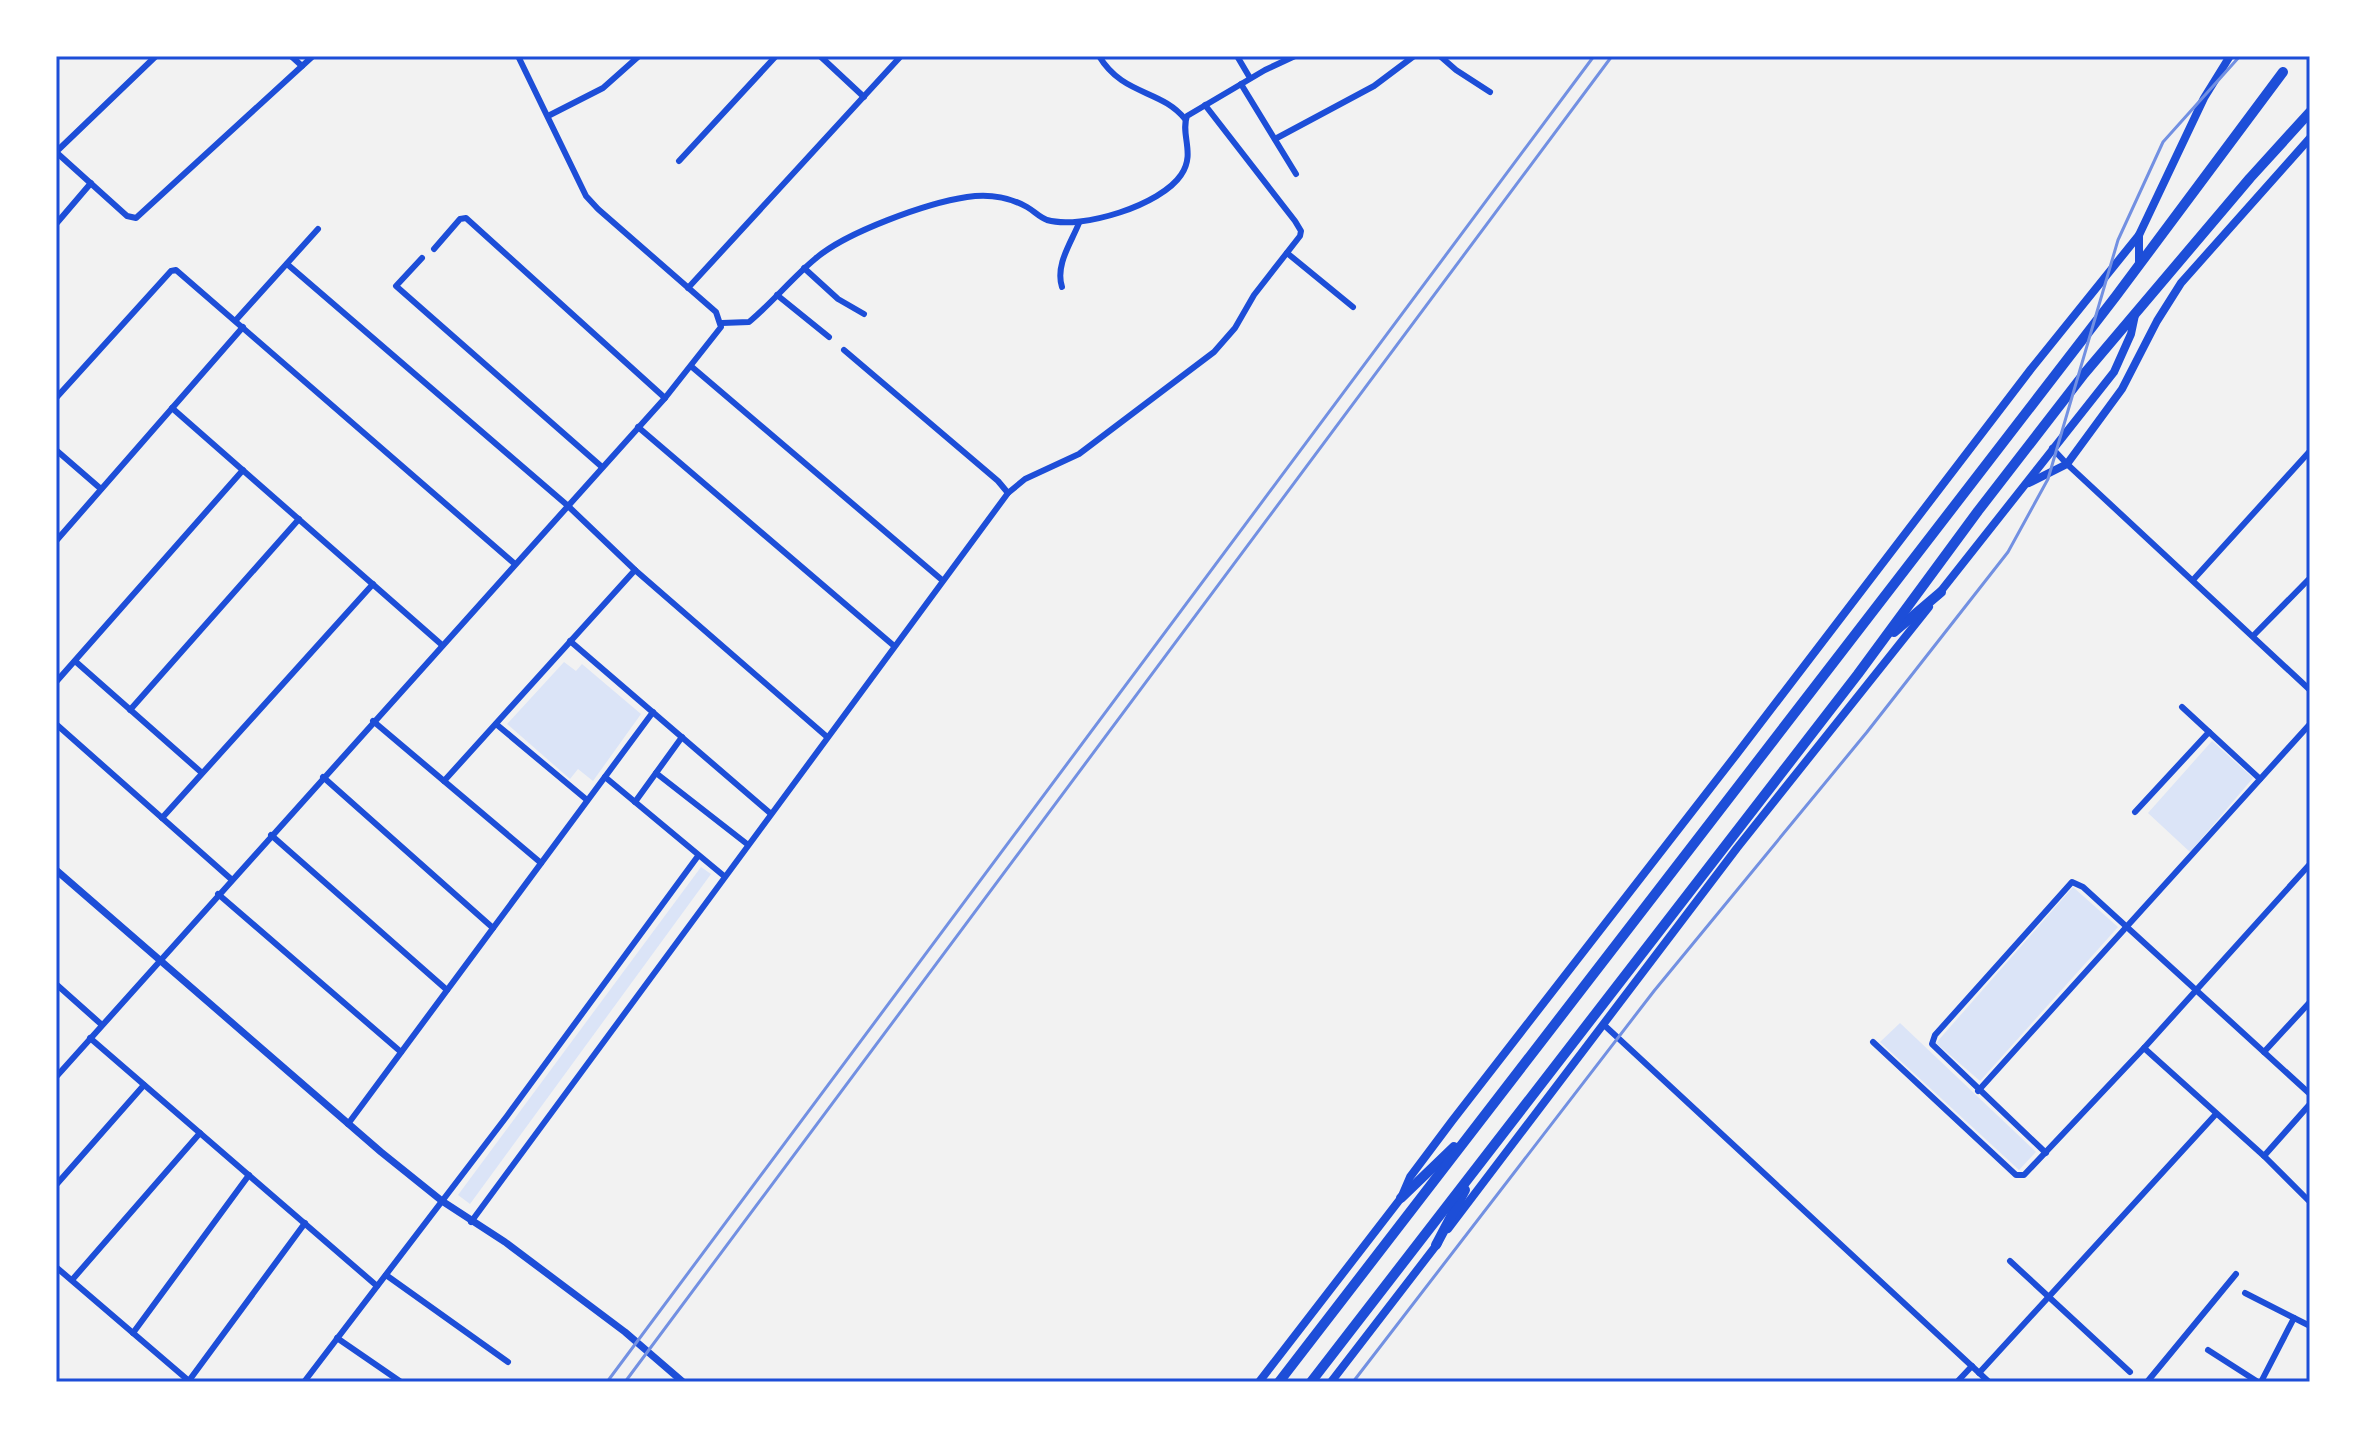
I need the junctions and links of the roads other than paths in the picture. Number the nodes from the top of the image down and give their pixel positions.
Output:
1 (156, 56) edge
2 (291, 56) edge
3 (313, 56) edge
4 (518, 56) edge
5 (639, 56) edge
6 (776, 56) edge
7 (820, 56) edge
8 (901, 56) edge
9 (1099, 56) edge
10 (1237, 56) edge
11 (1295, 56) edge
12 (1414, 56) edge
13 (1440, 56) edge
14 (2230, 56) edge
15 (302, 66) junction
16 (2283, 72) dead end
17 (1250, 78) junction
18 (1241, 84) junction
19 (1490, 92) dead end
20 (864, 97) junction
21 (1205, 105) junction
22 (2310, 112) edge
23 (548, 116) junction
24 (1185, 119) junction
25 (2310, 138) edge
26 (1275, 139) junction
27 (56, 152) edge
28 (679, 161) dead end
29 (1296, 174) dead end
30 (91, 183) junction
31 (1079, 223) junction
32 (56, 224) edge
33 (318, 229) dead end
34 (2139, 235) junction
35 (434, 249) dead end
36 (1287, 253) junction
37 (422, 258) dead end
38 (287, 264) junction
39 (2139, 266) junction
40 (804, 268) junction
41 (1062, 287) dead end
42 (688, 288) junction
43 (777, 295) junction
44 (1353, 307) dead end
45 (2135, 312) junction
46 (864, 314) dead end
47 (236, 320) junction
48 (722, 323) junction
49 (243, 327) junction
50 (829, 337) dead end
51 (844, 350) dead end
52 (692, 367) junction
53 (56, 398) edge
54 (665, 398) junction
55 (172, 408) junction
56 (638, 427) junction
57 (2052, 448) junction
58 (56, 450) edge
59 (2310, 451) edge
60 (2067, 464) junction
61 (602, 467) junction
62 (243, 470) junction
63 (2024, 485) junction
64 (101, 489) junction
65 (1008, 493) junction
66 (567, 505) junction
67 (299, 519) junction
68 (56, 541) edge
69 (515, 564) junction
70 (635, 570) junction
71 (2310, 578) edge
72 (942, 580) junction
73 (2193, 580) junction
74 (373, 584) junction
75 (1941, 592) junction
76 (2253, 636) junction
77 (570, 641) junction
78 (1881, 644) junction
79 (442, 645) junction
80 (893, 645) junction
81 (75, 661) junction
82 (56, 682) edge
83 (2310, 690) edge
84 (2182, 707) dead end
85 (130, 710) junction
86 (653, 712) junction
87 (373, 721) junction
88 (56, 724) edge
89 (496, 724) junction
90 (2310, 724) edge
91 (2209, 732) junction
92 (826, 736) junction
93 (682, 737) junction
94 (202, 773) junction
95 (656, 773) junction
96 (323, 777) junction
97 (605, 777) junction
98 (2260, 779) junction
99 (444, 781) junction
100 (587, 800) junction
101 (635, 802) junction
102 (2135, 812) dead end
103 (770, 813) junction
104 (162, 818) junction
105 (271, 835) junction
106 (747, 844) junction
107 (698, 856) junction
108 (541, 863) junction
109 (2310, 864) edge
110 (56, 870) edge
111 (2307, 874) edge
112 (724, 876) junction
113 (231, 879) junction
114 (218, 894) junction
115 (2126, 926) junction
116 (493, 928) junction
117 (159, 960) junction
118 (56, 984) edge
119 (447, 990) junction
120 (2196, 990) junction
121 (2310, 1002) edge
122 (1603, 1024) junction
123 (102, 1025) junction
124 (90, 1038) junction
125 (1873, 1042) dead end
126 (2144, 1048) junction
127 (401, 1052) junction
128 (2264, 1052) junction
129 (56, 1077) edge
130 (144, 1085) junction
131 (1978, 1091) junction
132 (2310, 1094) edge
133 (2310, 1104) edge
134 (2216, 1114) junction
135 (348, 1124) junction
136 (1473, 1131) junction
137 (200, 1133) junction
138 (2046, 1153) junction
139 (2264, 1156) junction
140 (1477, 1167) junction
141 (249, 1175) junction
142 (56, 1185) edge
143 (1401, 1198) junction
144 (442, 1201) junction
145 (2310, 1202) edge
146 (471, 1222) junction
147 (305, 1223) junction
148 (1436, 1245) junction
149 (2010, 1261) dead end
150 (56, 1267) edge
151 (2236, 1274) dead end
152 (386, 1275) junction
153 (72, 1280) junction
154 (377, 1286) junction
155 (2245, 1293) dead end
156 (2048, 1296) junction
157 (2294, 1318) junction
158 (2310, 1326) edge
159 (133, 1333) junction
160 (337, 1338) junction
161 (2208, 1350) dead end
162 (508, 1362) dead end
163 (1972, 1366) junction
164 (2130, 1372) dead end
165 (1979, 1373) junction
166 (188, 1381) edge
167 (304, 1382) edge
168 (401, 1382) edge
169 (683, 1382) edge
170 (1259, 1382) edge
171 (1279, 1382) edge
172 (1311, 1382) edge
173 (1331, 1382) edge
174 (1957, 1382) edge
175 (1989, 1382) edge
176 (2147, 1382) edge
177 (2260, 1382) edge

1 - 27 street
2 - 15 street
3 - 15 street
4 - 23 street
5 - 23 street
6 - 28 street
7 - 20 street
8 - 20 street
9 - 24 street
10 - 17 street
11 - 17 street
12 - 26 street
13 - 19 street
14 - 34 main road
15 - 30 street
16 - 39 highway
17 - 18 street
18 - 21 street
18 - 26 street
20 - 42 street
21 - 24 street
21 - 36 street
22 - 45 highway
23 - 42 street
24 - 31 street
25 - 60 main road
26 - 29 street
27 - 30 street
30 - 32 street
31 - 40 street
31 - 41 street
33 - 38 street
34 - 39 main road
34 - 143 main road
35 - 54 street
36 - 44 street
36 - 65 street
37 - 61 street
38 - 47 street
38 - 66 street
39 - 136 highway
40 - 43 street
40 - 46 street
42 - 48 street
43 - 48 street
43 - 50 street
45 - 57 main road
45 - 78 highway
47 - 49 street
47 - 53 street
48 - 52 street
49 - 55 street
49 - 69 street
51 - 65 street
52 - 54 street
52 - 72 street
54 - 56 street
55 - 62 street
55 - 64 street
56 - 61 street
56 - 80 street
57 - 60 street
57 - 63 main road
58 - 64 street
59 - 73 street
60 - 63 main road
60 - 73 street
61 - 66 street
62 - 67 street
62 - 81 street
63 - 75 main road
64 - 68 street
65 - 72 street
66 - 69 street
66 - 70 street
67 - 74 street
67 - 85 street
69 - 79 street
70 - 77 street
70 - 92 street
71 - 76 street
72 - 80 street
73 - 76 street
74 - 79 street
74 - 94 street
75 - 78 highway
75 - 122 main road
76 - 83 street
77 - 86 street
77 - 89 street
78 - 140 highway
79 - 87 street
80 - 92 street
81 - 82 street
81 - 85 street
84 - 91 street
85 - 94 street
86 - 93 street
86 - 97 street
87 - 96 street
87 - 99 street
88 - 104 street
89 - 99 street
89 - 100 street
90 - 98 street
91 - 98 street
91 - 102 street
92 - 103 street
93 - 95 street
93 - 103 street
94 - 104 street
95 - 101 street
95 - 106 street
96 - 105 street
96 - 116 street
97 - 100 street
97 - 101 street
98 - 115 street
99 - 108 street
100 - 108 street
101 - 107 street
103 - 106 street
104 - 113 street
105 - 113 street
105 - 119 street
106 - 112 street
107 - 112 street
107 - 144 street
108 - 116 street
109 - 111 street
110 - 117 street
111 - 120 street
112 - 146 street
113 - 114 street
114 - 117 street
114 - 127 street
115 - 120 street
115 - 131 street
115 - 131 street
116 - 119 street
117 - 123 street
117 - 135 street
118 - 123 street
119 - 127 street
120 - 126 street
120 - 128 street
121 - 128 street
122 - 148 main road
122 - 163 street
123 - 124 street
124 - 129 street
124 - 130 street
125 - 138 street
126 - 134 street
126 - 138 street
127 - 135 street
128 - 132 street
130 - 137 street
130 - 142 street
131 - 138 street
133 - 139 street
134 - 139 street
134 - 156 street
135 - 144 street
136 - 143 highway
136 - 171 highway
137 - 141 street
137 - 153 street
139 - 145 street
140 - 148 highway
140 - 172 highway
141 - 147 street
141 - 159 street
143 - 170 main road
144 - 146 street
144 - 152 street
146 - 169 street
147 - 154 street
147 - 166 street
148 - 173 main road
149 - 156 street
150 - 153 street
151 - 176 street
152 - 154 street
152 - 162 street
153 - 159 street
154 - 160 street
155 - 157 street
156 - 164 street
156 - 165 street
157 - 158 street
157 - 177 street
159 - 166 street
160 - 167 street
160 - 168 street
161 - 177 street
163 - 165 street
163 - 174 street
165 - 175 street

